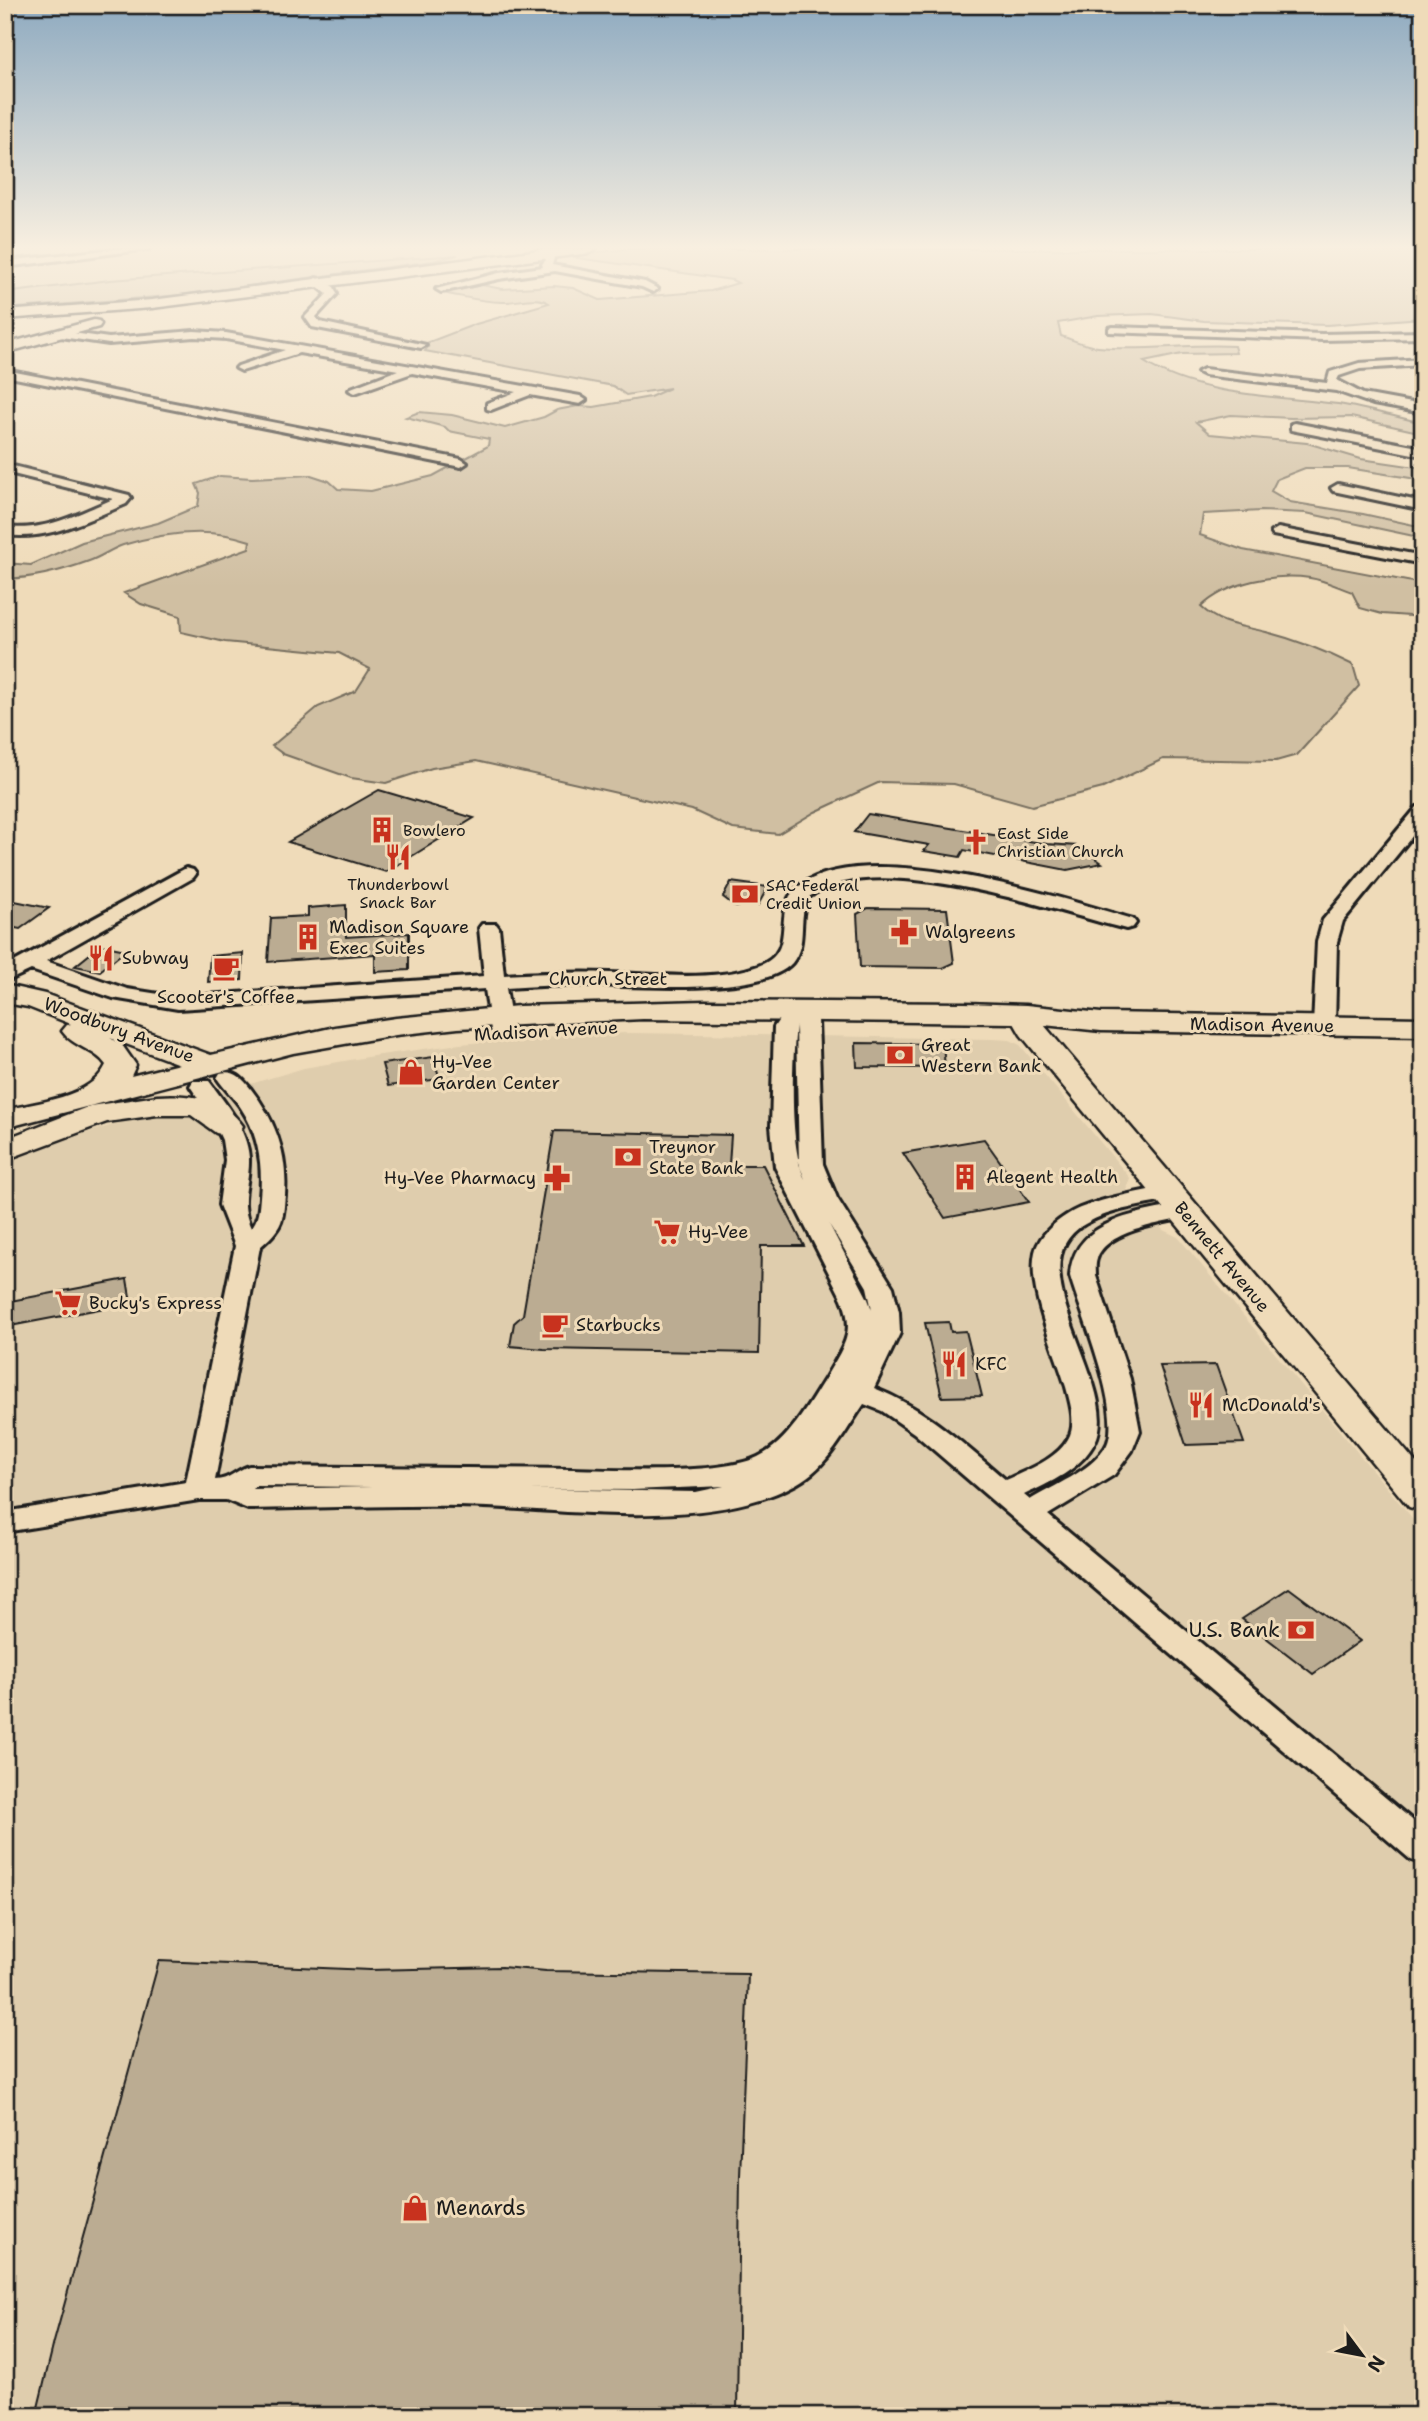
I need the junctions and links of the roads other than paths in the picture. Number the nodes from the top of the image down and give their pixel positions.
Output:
1 (260, 362) edge
2 (373, 362) edge
3 (1423, 362) edge
4 (242, 368) dead end
5 (413, 369) junction
6 (1204, 372) dead end
7 (5, 373) edge
8 (1338, 388) junction
9 (355, 390) dead end
10 (529, 391) junction
11 (580, 400) dead end
12 (491, 406) dead end
13 (1423, 409) edge
14 (1294, 427) dead end
15 (1423, 452) edge
16 (461, 463) dead end
17 (5, 468) edge
18 (1338, 488) dead end
19 (1423, 506) edge
20 (5, 531) edge
21 (1278, 532) dead end
22 (1423, 560) edge
23 (1423, 811) edge
24 (186, 874) dead end
25 (1126, 923) dead end
26 (489, 928) dead end
27 (30, 962) junction
28 (5, 976) edge
29 (495, 982) junction
30 (5, 994) edge
31 (5, 1004) edge
32 (1028, 1021) junction
33 (500, 1022) junction
34 (796, 1022) junction
35 (1324, 1026) junction
36 (1423, 1027) edge
37 (77, 1031) junction
38 (205, 1074) junction
39 (95, 1105) junction
40 (5, 1119) edge
41 (227, 1126) junction
42 (5, 1150) edge
43 (1176, 1202) junction
44 (247, 1245) junction
45 (847, 1388) junction
46 (199, 1490) junction
47 (1004, 1493) junction
48 (1423, 1497) edge
49 (1028, 1514) junction
50 (5, 1522) edge
51 (1423, 1850) edge

1 - 4 street
2 - 5 street
3 - 8 street
5 - 9 street
5 - 10 street
6 - 8 street
7 - 16 street
8 - 13 street
10 - 11 street
10 - 12 street
14 - 15 street
17 - 20 street
18 - 19 street
21 - 22 street
23 - 35 street
24 - 27 street
25 - 29 street, Church Street
26 - 29 street
27 - 28 street
27 - 29 street, Church Street
29 - 33 street
30 - 38 main road, Woodbury Avenue
31 - 37 main road, Woodbury Avenue
32 - 34 main road, Madison Avenue
32 - 35 main road, Madison Avenue
32 - 43 main road, Bennett Avenue
33 - 34 main road, Madison Avenue
33 - 38 main road, Madison Avenue
34 - 45 street
35 - 36 main road, Madison Avenue
37 - 38 main road, Woodbury Avenue
37 - 39 main road
38 - 39 main road, Madison Avenue
38 - 41 street
38 - 44 street
39 - 40 main road, Madison Avenue
39 - 41 main road
39 - 42 main road, Madison Avenue
41 - 44 street
43 - 47 street
43 - 48 main road, Bennett Avenue
43 - 49 street
44 - 46 street
45 - 46 street
45 - 47 street
46 - 50 street
47 - 49 street
49 - 51 street

